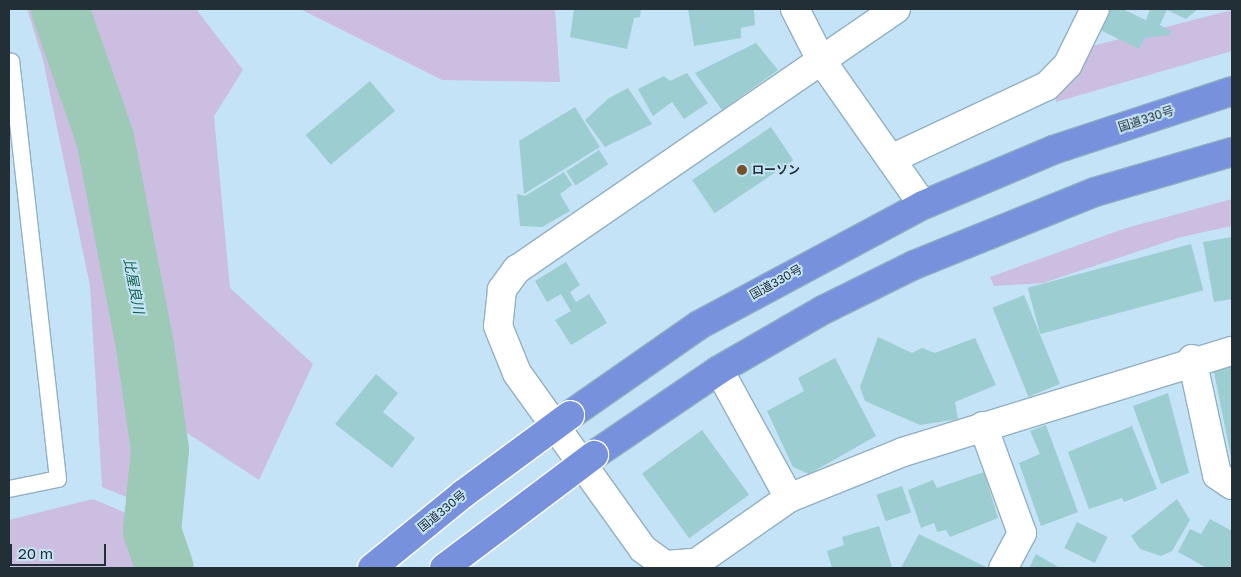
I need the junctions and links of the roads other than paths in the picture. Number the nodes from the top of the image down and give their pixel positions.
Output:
1 (796, 9) edge
2 (896, 9) edge
3 (1095, 9) edge
4 (821, 60) junction
5 (11, 62) dead end
6 (1232, 91) edge
7 (1232, 152) edge
8 (891, 159) junction
9 (923, 205) junction
10 (1232, 351) edge
11 (1192, 359) junction
12 (719, 370) junction
13 (983, 426) junction
14 (1232, 485) edge
15 (9, 489) edge
16 (789, 498) junction
17 (372, 568) edge
18 (444, 568) edge
19 (1003, 568) edge

1 - 4 street
2 - 4 street
3 - 8 street
4 - 8 street
4 - 16 street
5 - 15 lane
6 - 9 highway, 国道330号
7 - 12 highway
8 - 9 street
9 - 17 highway, 国道330号, bridge
10 - 11 street
11 - 13 street
11 - 14 street
12 - 16 street
12 - 18 highway, bridge
13 - 16 street
13 - 19 street

